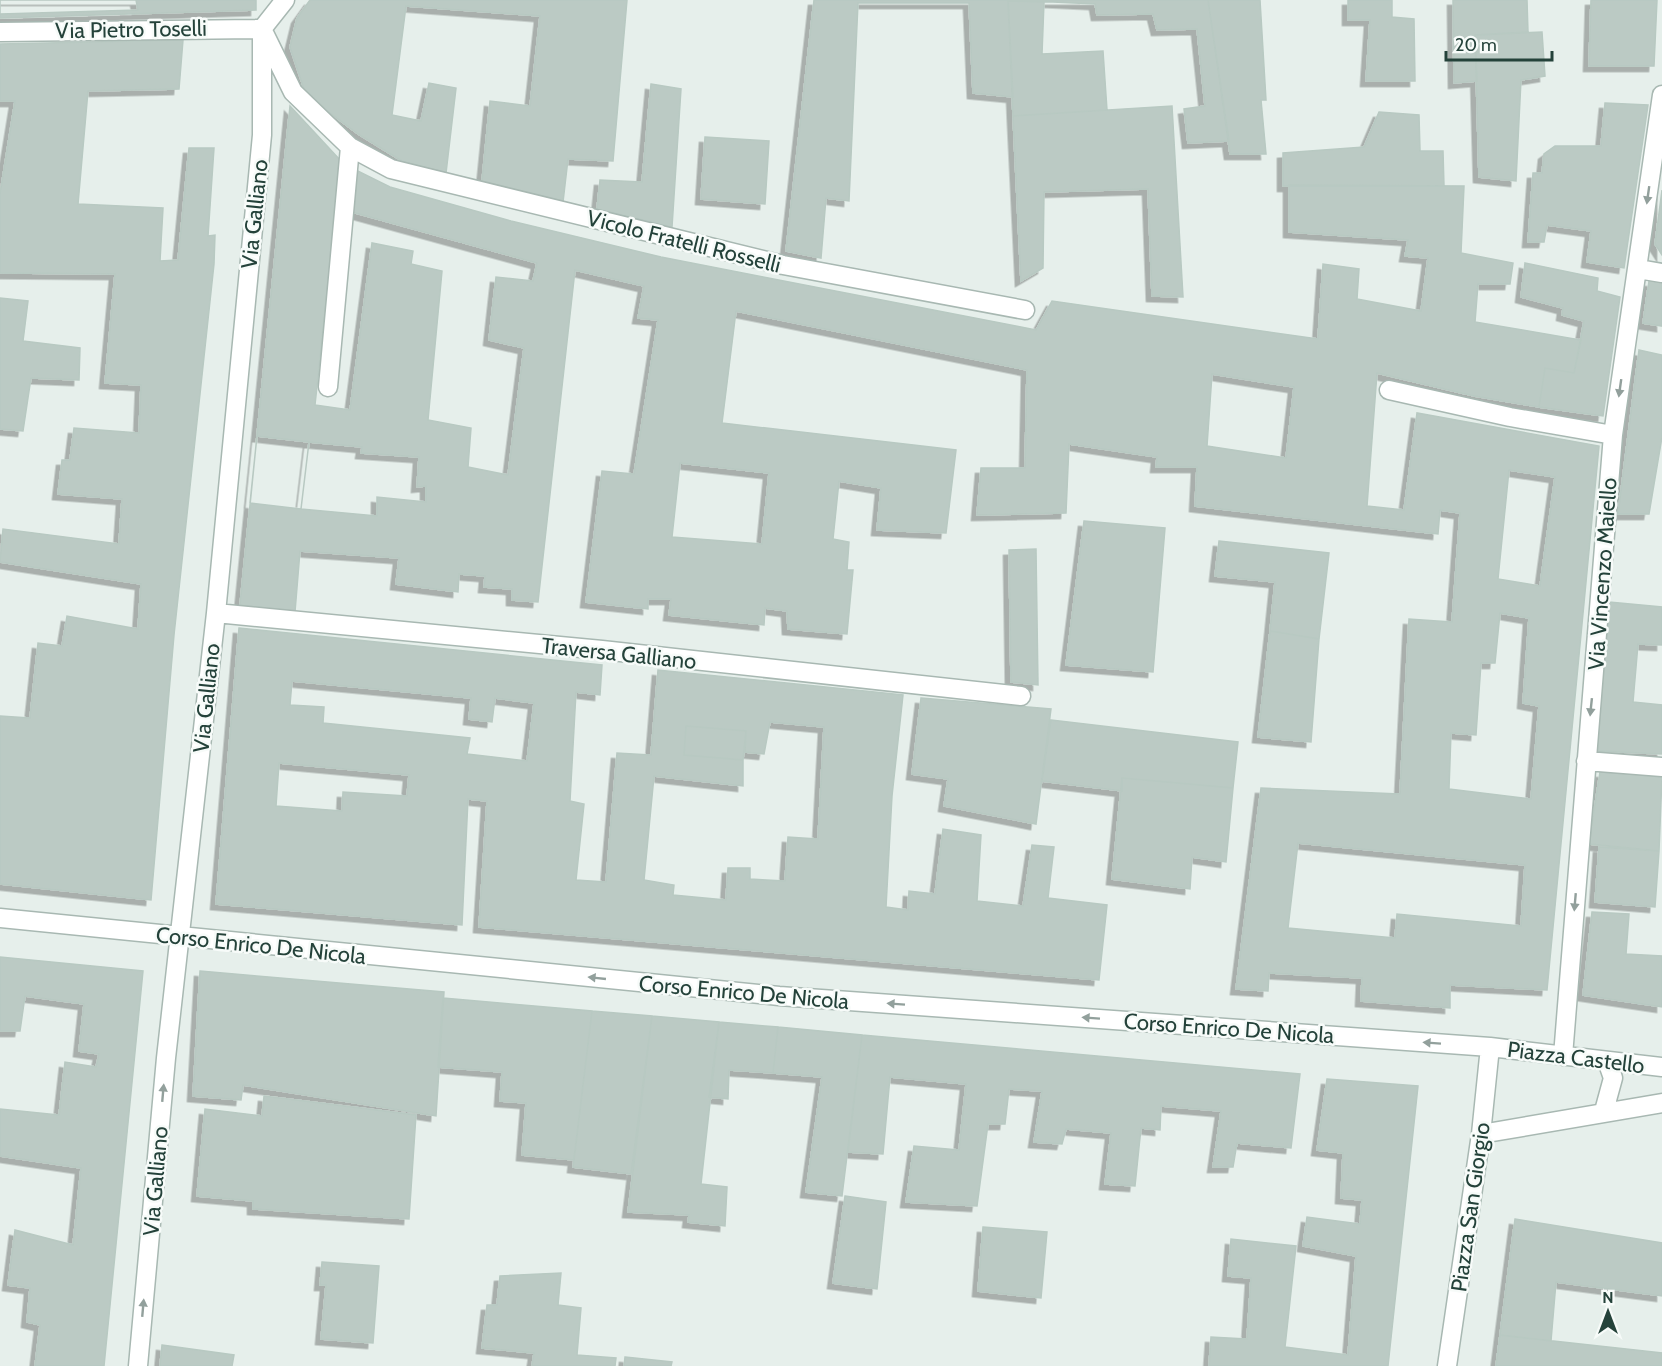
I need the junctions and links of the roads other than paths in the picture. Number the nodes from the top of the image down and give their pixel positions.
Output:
1 (285, 0) edge
2 (262, 29) junction
3 (0, 32) edge
4 (1662, 95) edge
5 (350, 147) junction
6 (1638, 269) junction
7 (1662, 273) edge
8 (1025, 310) dead end
9 (328, 387) dead end
10 (1389, 390) dead end
11 (1613, 435) junction
12 (216, 613) junction
13 (1021, 696) dead end
14 (1586, 760) junction
15 (1662, 767) edge
16 (0, 918) edge
17 (180, 938) junction
18 (1490, 1047) junction
19 (1563, 1056) junction
20 (1607, 1061) junction
21 (1662, 1067) edge
22 (1662, 1103) edge
23 (1604, 1112) junction
24 (1481, 1134) junction
25 (138, 1366) edge
26 (1447, 1366) edge

1 - 2 street
2 - 3 street, Via Pietro Toselli
2 - 5 street, Vicolo Fratelli Rosselli
2 - 12 street, Via Galliano
4 -> 6 street, Via Vincenzo Maiello
5 - 8 street, Vicolo Fratelli Rosselli
5 - 9 street
6 - 7 street
6 -> 11 street, Via Vincenzo Maiello
10 - 11 street
11 -> 14 street, Via Vincenzo Maiello
12 - 13 street, Traversa Galliano
12 - 17 street, Via Galliano
14 - 15 street
14 -> 19 street, Via Vincenzo Maiello
16 - 17 street, Corso Enrico De Nicola
18 -> 17 street, Corso Enrico De Nicola
25 -> 17 street, Via Galliano
18 - 19 street, Piazza Castello
18 - 24 street, Piazza San Giorgio
19 - 20 street, Piazza Castello
20 - 21 street, Piazza Castello
20 - 23 street
22 - 23 street, Piazza Castello
23 - 24 street, Piazza Castello
24 - 26 street, Piazza San Giorgio

